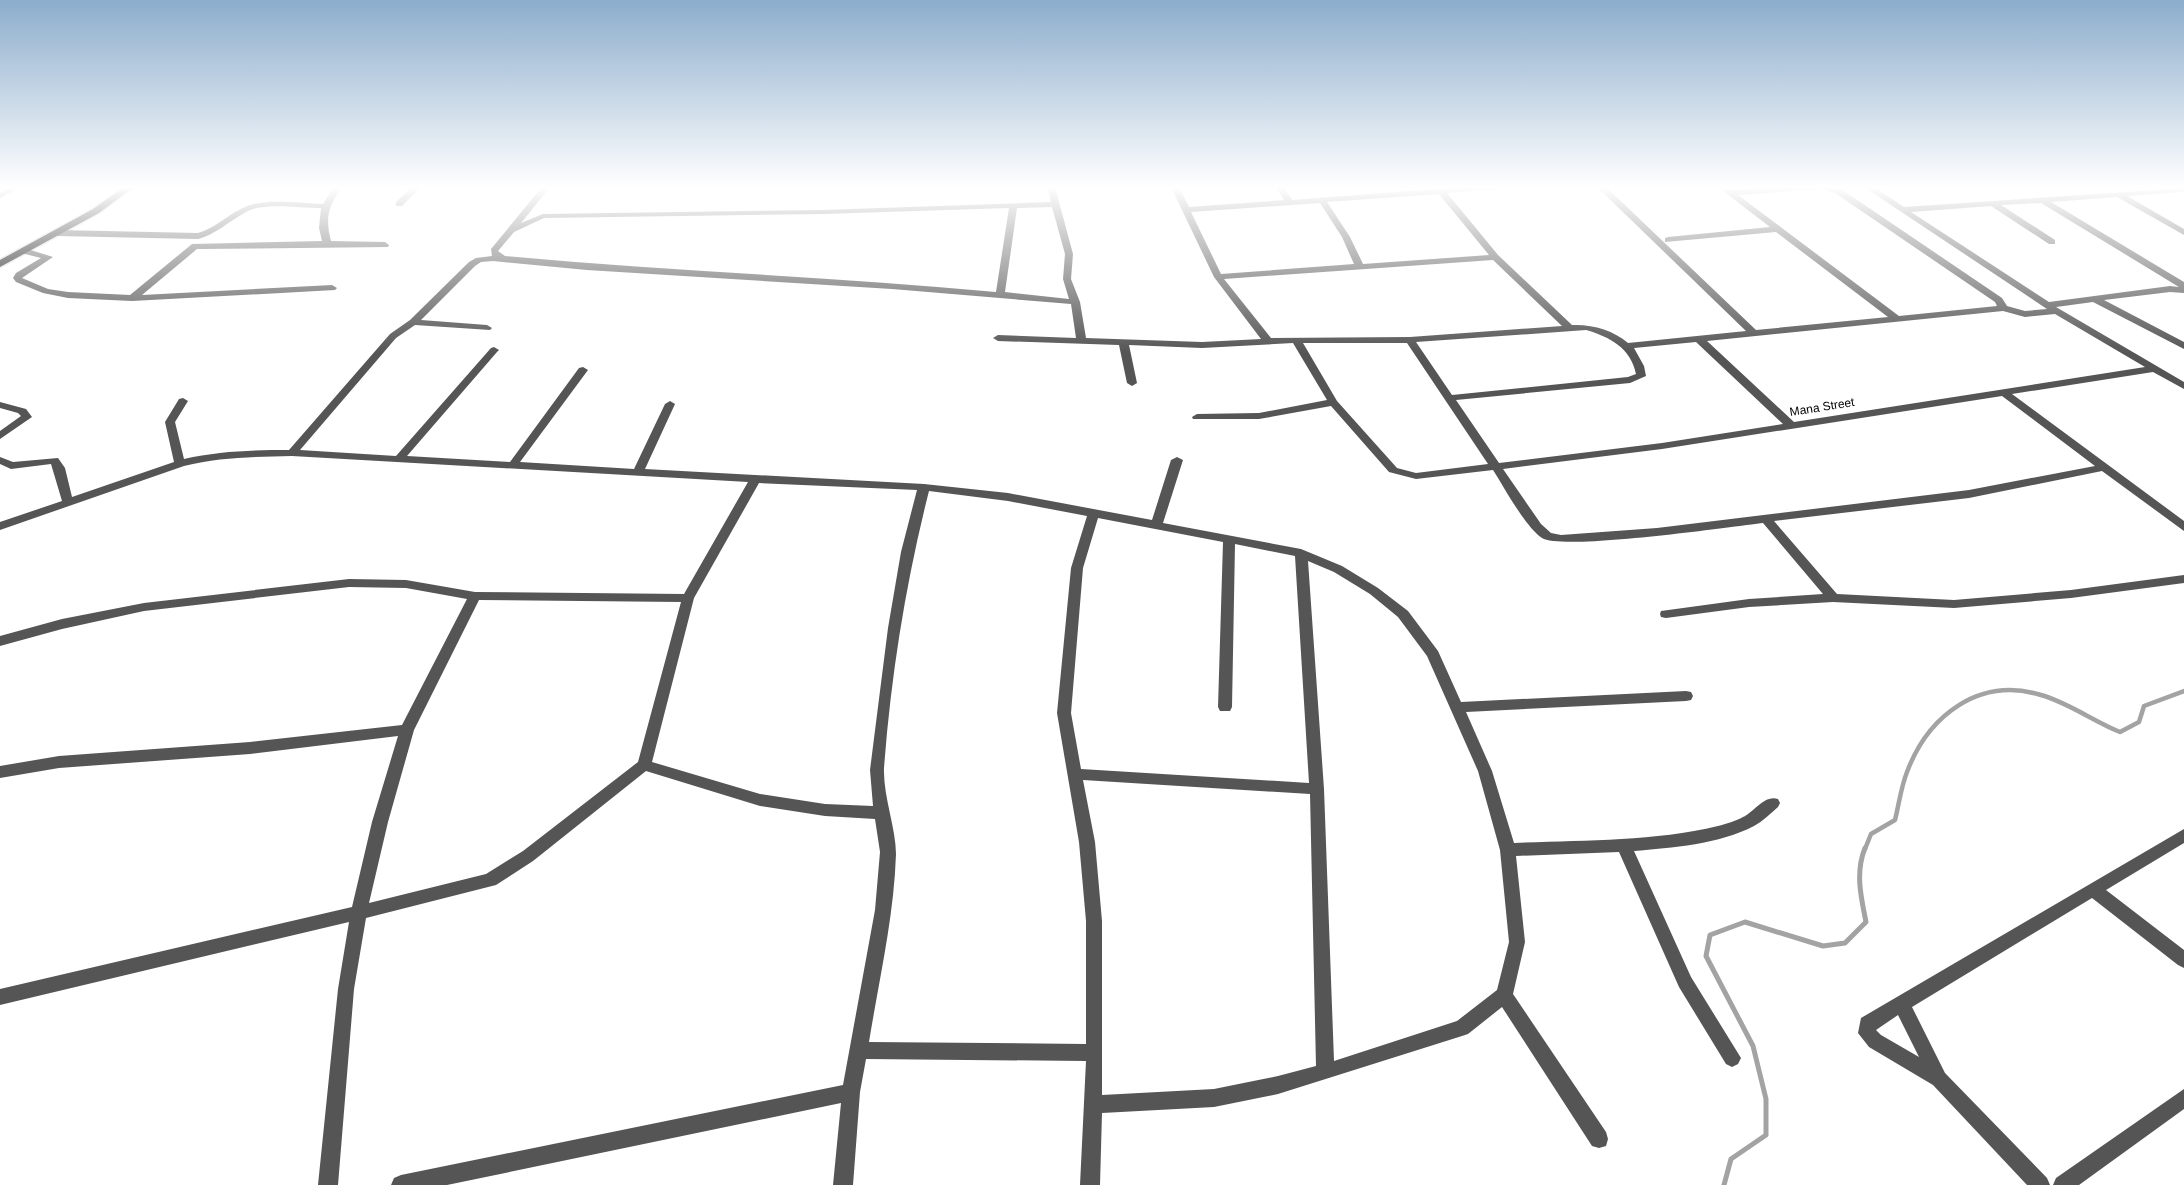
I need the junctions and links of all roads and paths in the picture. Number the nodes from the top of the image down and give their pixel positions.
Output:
1 (40, 242) edge
2 (199, 242) edge
3 (501, 242) edge
4 (1008, 242) edge
5 (1066, 242) edge
6 (1201, 242) edge
7 (1348, 242) edge
8 (1483, 242) edge
9 (1659, 242) edge
10 (1796, 242) edge
11 (1914, 242) edge
12 (1951, 242) edge
13 (2112, 242) edge
14 (327, 244) joint
15 (385, 245) dead end
16 (195, 246) junction
17 (24, 251) junction
18 (1495, 257) junction
19 (504, 259) junction
20 (0, 264) edge
21 (1360, 267) junction
22 (1218, 278) junction
23 (2184, 286) edge
24 (332, 288) dead end
25 (2184, 290) edge
26 (1000, 293) junction
27 (132, 298) junction
28 (2096, 300) junction
29 (1074, 302) junction
30 (2047, 305) junction
31 (2003, 308) junction
32 (2057, 311) junction
33 (1896, 318) junction
34 (413, 322) junction
35 (1569, 326) junction
36 (487, 328) dead end
37 (1755, 334) junction
38 (998, 338) dead end
39 (1699, 339) junction
40 (1081, 340) junction
41 (1296, 340) junction
42 (1410, 340) junction
43 (1268, 341) junction
44 (1123, 342) junction
45 (1627, 346) junction
46 (2184, 346) edge
47 (494, 350) dead end
48 (2153, 369) junction
49 (583, 370) dead end
50 (1132, 383) dead end
51 (2184, 386) edge
52 (2003, 392) junction
53 (1449, 398) junction
54 (183, 401) dead end
55 (1333, 402) junction
56 (670, 404) dead end
57 (0, 405) edge
58 (1197, 417) dead end
59 (1792, 426) junction
60 (0, 436) edge
61 (292, 453) junction
62 (400, 458) junction
63 (0, 460) edge
64 (1178, 460) dead end
65 (180, 464) junction
66 (513, 466) junction
67 (6, 467) edge
68 (2105, 467) junction
69 (1495, 468) junction
70 (638, 473) junction
71 (755, 479) junction
72 (924, 486) junction
73 (68, 502) junction
74 (1093, 514) junction
75 (1765, 518) junction
76 (1156, 525) junction
77 (0, 526) edge
78 (2184, 527) edge
79 (1230, 539) junction
80 (1301, 553) junction
81 (2184, 579) edge
82 (476, 596) junction
83 (688, 598) junction
84 (1833, 598) junction
85 (1666, 614) dead end
86 (0, 641) edge
87 (1686, 696) dead end
88 (1225, 707) dead end
89 (1457, 707) junction
90 (407, 730) junction
91 (644, 765) junction
92 (0, 772) edge
93 (1075, 774) junction
94 (1317, 789) junction
95 (1773, 803) dead end
96 (881, 813) junction
97 (2184, 835) edge
98 (1623, 844) junction
99 (1508, 850) junction
100 (2094, 890) junction
101 (359, 910) junction
102 (2184, 960) edge
103 (1504, 995) junction
104 (0, 997) edge
105 (1902, 1005) junction
106 (858, 1050) junction
107 (1095, 1053) junction
108 (1732, 1058) dead end
109 (1325, 1072) junction
110 (1940, 1079) junction
111 (851, 1092) junction
112 (2184, 1098) edge
113 (1094, 1104) junction
114 (1599, 1139) dead end
115 (328, 1185) edge
116 (401, 1185) edge
117 (843, 1185) edge
118 (1090, 1185) edge
119 (2040, 1185) edge
120 (2063, 1185) edge

1 - 17 main road
2 - 16 street
3 - 19 street
4 - 26 street
5 - 29 street
6 - 22 street
7 - 21 street
8 - 18 street
9 - 37 street
10 - 33 street
11 - 31 street
12 - 30 street
13 - 23 street
14 - 15 street
14 - 16 street
16 - 27 street
17 - 20 main road
17 - 27 street
18 - 21 street
18 - 35 street
19 - 26 street
19 - 34 street
21 - 22 street
22 - 43 street
24 - 27 street
25 - 28 street
26 - 29 street
28 - 30 street
28 - 46 street
29 - 40 street
30 - 32 street
31 - 32 street
31 - 33 street
32 - 48 street
33 - 37 street
34 - 36 street
34 - 61 street
35 - 42 street
35 - 45 street
37 - 39 street
38 - 40 street
39 - 45 street
39 - 59 street
40 - 44 street
41 - 42 street
41 - 43 street
41 - 55 street, Mana Street
42 - 53 street
43 - 44 street
44 - 50 street
45 - 53 street
47 - 62 street
48 - 51 street
48 - 52 street, Mana Street
49 - 66 street
52 - 59 street, Mana Street
52 - 68 street
53 - 69 street
54 - 65 street
55 - 58 street
55 - 69 street, Mana Street
56 - 70 street
57 - 60 street
59 - 69 street, Mana Street
61 - 62 street
61 - 65 street
62 - 66 street
63 - 67 street
64 - 76 street
65 - 73 street
66 - 70 street
67 - 73 street
68 - 75 street
68 - 78 street
69 - 75 street
70 - 71 street
71 - 72 street
71 - 83 street
72 - 74 street
72 - 96 street
73 - 77 street
74 - 76 street
74 - 93 street
75 - 84 street
76 - 79 street
79 - 80 street
79 - 88 street
80 - 89 street
80 - 94 street
81 - 84 street
82 - 83 street
82 - 86 street
82 - 90 street
83 - 91 street
84 - 85 street
87 - 89 street
89 - 99 street
90 - 92 street
90 - 101 street
91 - 96 street
91 - 101 street
93 - 94 street
93 - 107 street
94 - 109 street
95 - 98 street
96 - 106 street
97 - 100 street
98 - 99 street
98 - 108 street
99 - 103 street
100 - 102 street
100 - 105 street
101 - 104 street
101 - 115 street
103 - 109 street
103 - 114 street
105 - 110 street
105 - 110 street
106 - 107 street
106 - 111 street
107 - 113 street
109 - 113 street
110 - 119 street
111 - 116 street
111 - 117 street
112 - 120 street
113 - 118 street

